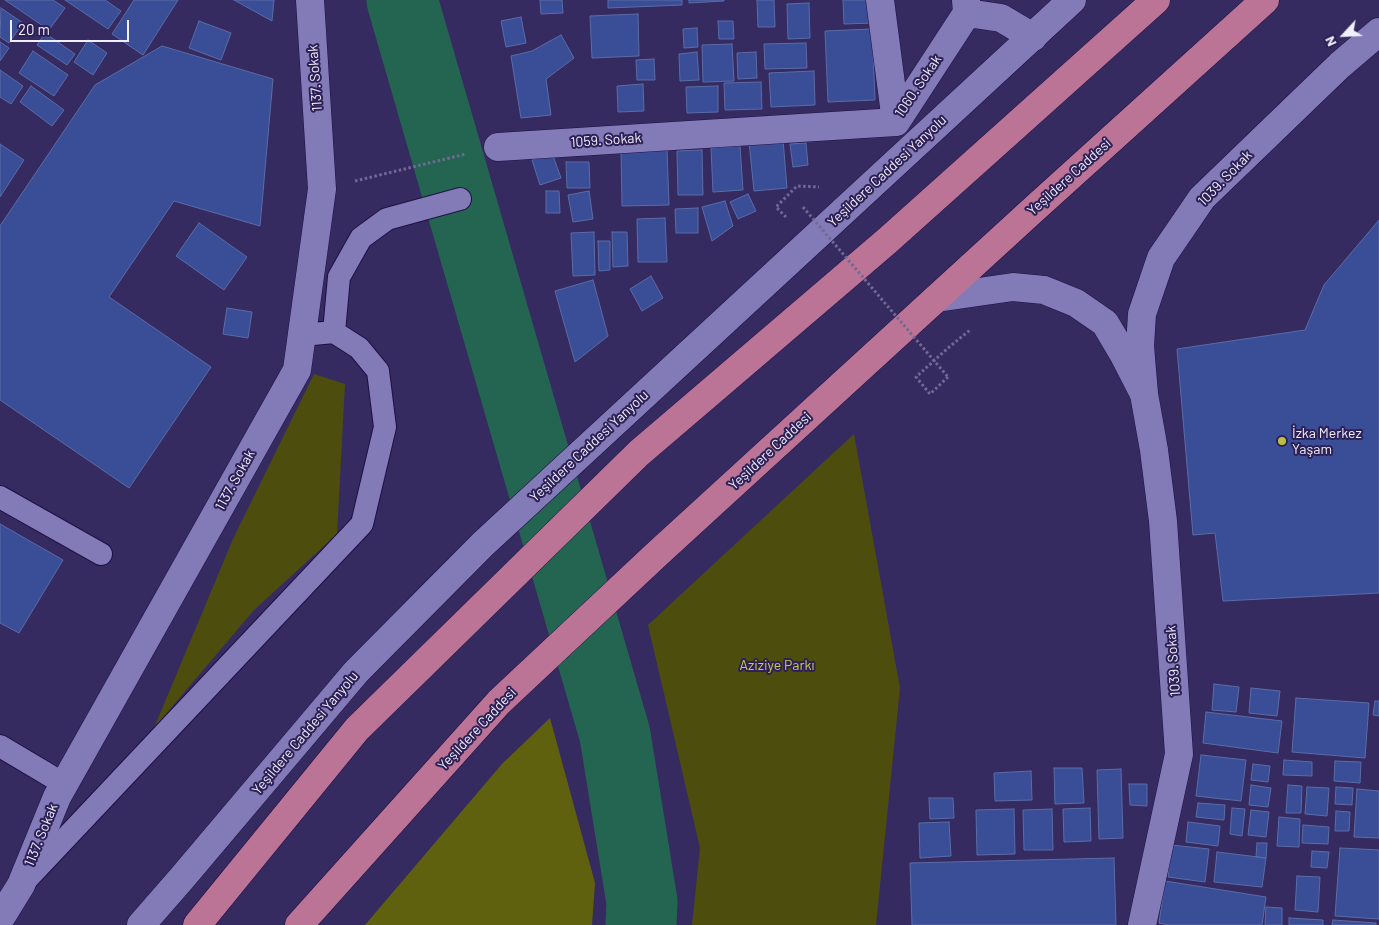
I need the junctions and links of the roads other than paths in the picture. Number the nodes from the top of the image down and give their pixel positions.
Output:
1 (310, 0) edge
2 (880, 0) edge
3 (1072, 0) edge
4 (1156, 0) edge
5 (1265, 0) edge
6 (966, 6) edge
7 (1379, 32) edge
8 (1033, 37) junction
9 (896, 122) junction
10 (498, 147) road end
11 (460, 198) dead end
12 (937, 298) junction
13 (1142, 314) junction
14 (1105, 323) junction
15 (334, 332) junction
16 (302, 335) junction
17 (1144, 394) junction
18 (0, 497) edge
19 (101, 554) dead end
20 (0, 746) edge
21 (64, 784) junction
22 (21, 885) junction
23 (0, 919) edge
24 (141, 925) edge
25 (197, 925) edge
26 (300, 925) edge
27 (1142, 925) edge

1 - 16 street, 1137. Sokak
2 - 9 street, 1060. Sokak
3 - 8 street, Yeşildere Caddesi Yanyolu
4 - 25 highway
5 - 12 highway, Yeşildere Caddesi
6 - 8 street
6 - 9 street, 1060. Sokak
7 - 13 street, 1039. Sokak
8 - 24 street, Yeşildere Caddesi Yanyolu
9 - 10 street, 1059. Sokak
11 - 15 lane
12 - 14 street, 1039. Sokak
12 - 26 highway, Yeşildere Caddesi
13 - 14 street
13 - 17 street, 1039. Sokak
14 - 17 street, 1039. Sokak
15 - 16 lane
15 - 22 lane
16 - 21 street, 1137. Sokak
17 - 27 street, 1039. Sokak
18 - 19 lane
20 - 21 lane
21 - 22 street, 1137. Sokak
22 - 23 street, 1137. Sokak

